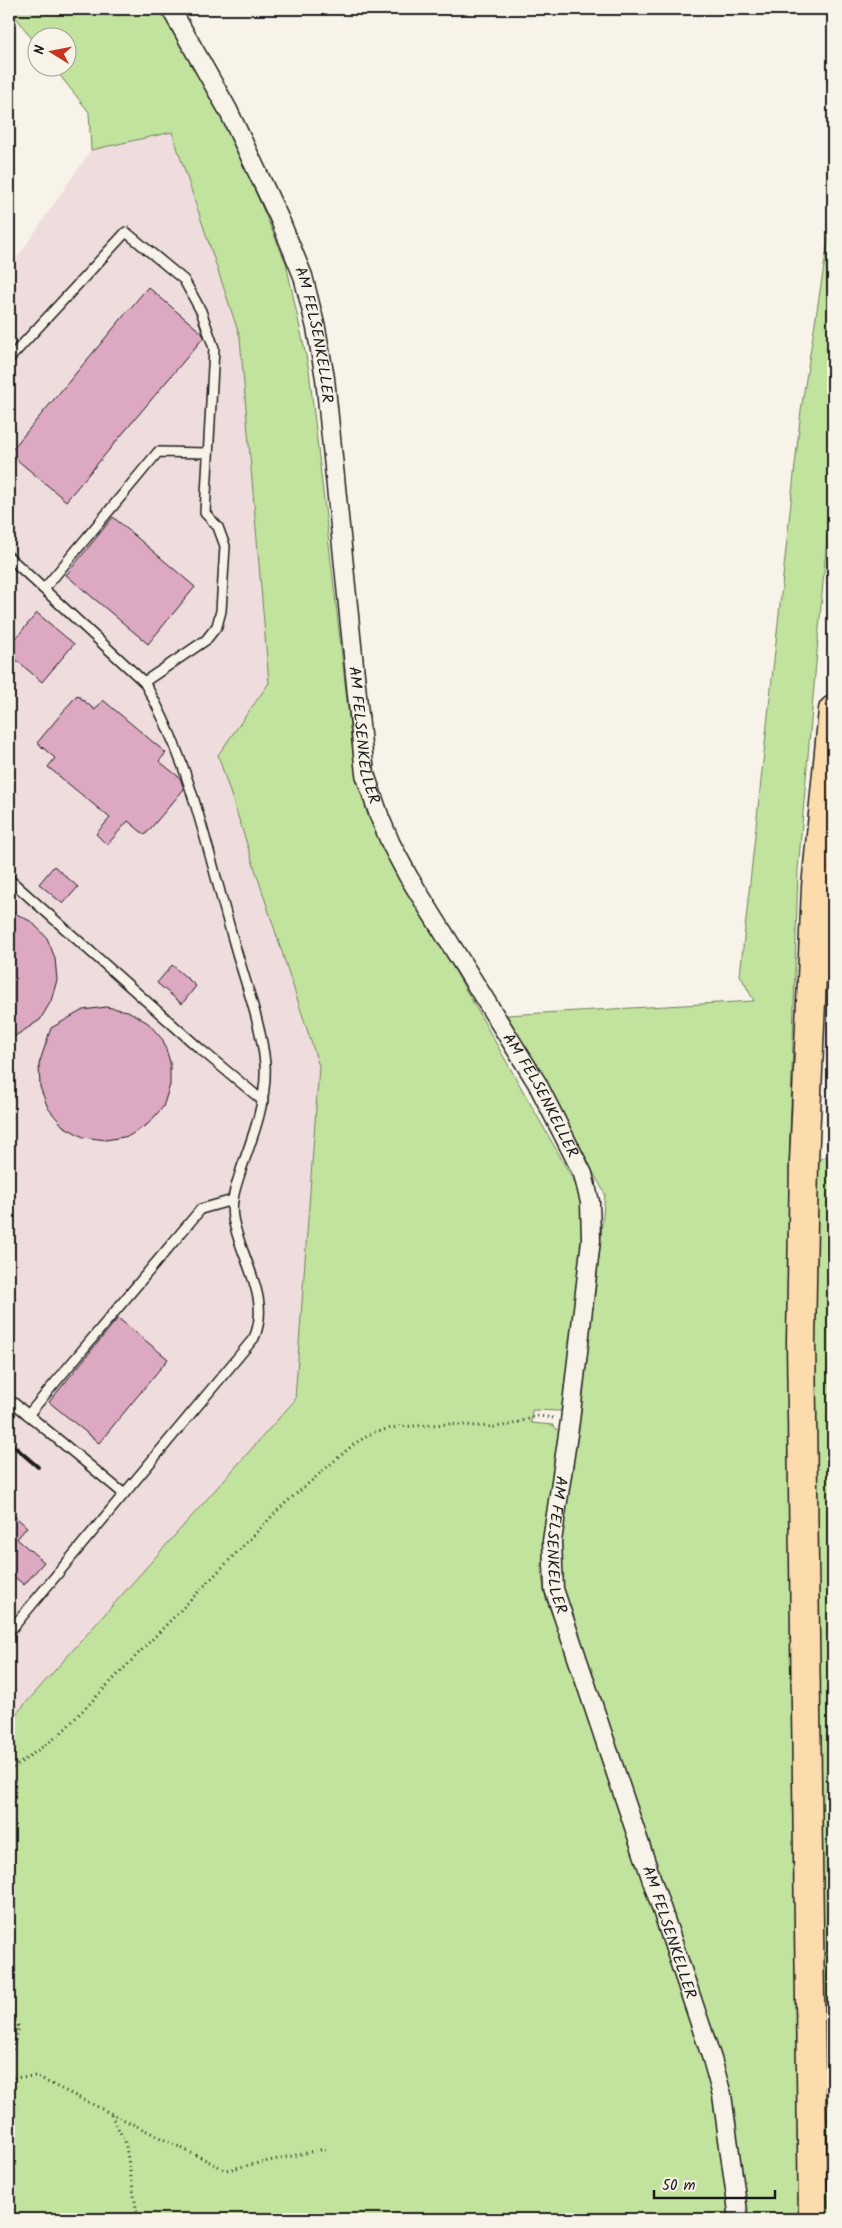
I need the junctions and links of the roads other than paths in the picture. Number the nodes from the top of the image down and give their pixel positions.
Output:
1 (171, 9) edge
2 (9, 359) edge
3 (208, 452) junction
4 (9, 557) edge
5 (44, 589) junction
6 (144, 682) junction
7 (833, 710) edge
8 (9, 879) edge
9 (263, 1101) junction
10 (233, 1200) junction
11 (9, 1399) edge
12 (28, 1415) junction
13 (124, 1494) junction
14 (9, 1632) edge
15 (738, 2219) edge
16 (813, 2219) edge

1 - 15 street, AM FELSENKELLER
2 - 3 lane
3 - 5 lane
3 - 6 lane
4 - 5 lane
5 - 6 lane
6 - 9 lane
7 - 16 main road
8 - 9 lane
9 - 10 lane
10 - 12 lane
10 - 13 lane
11 - 12 lane
12 - 13 lane
13 - 14 lane

